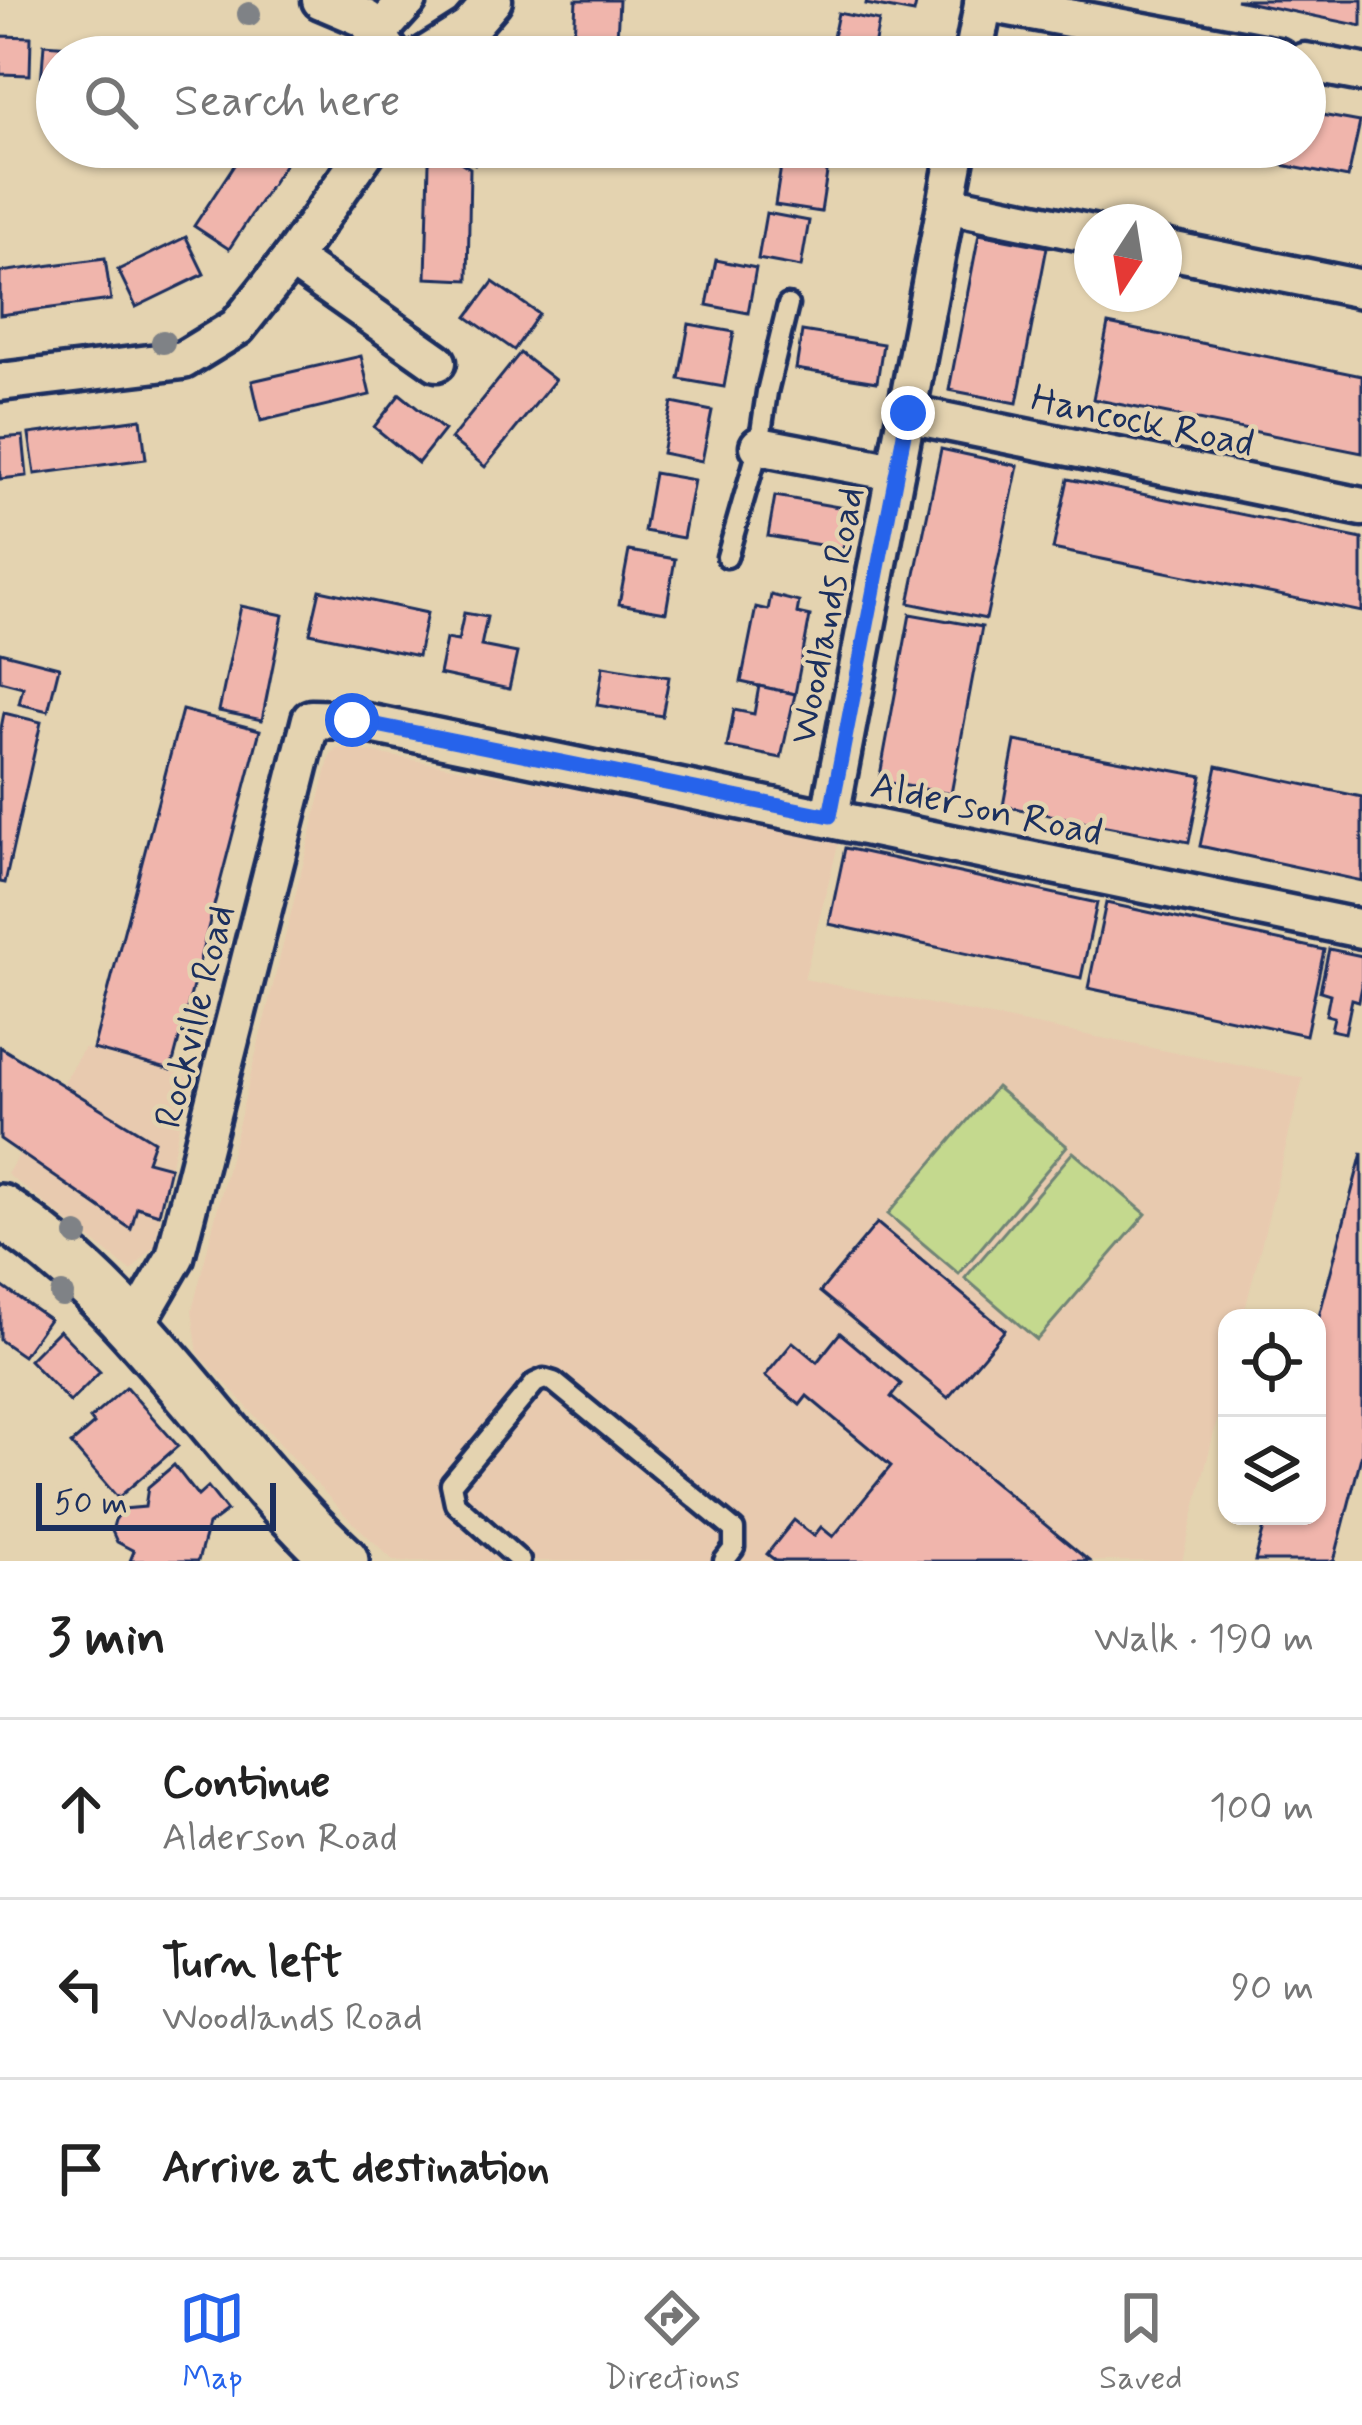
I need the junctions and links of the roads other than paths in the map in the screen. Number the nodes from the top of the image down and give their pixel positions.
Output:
1 (321, 0) edge
2 (408, 0) edge
3 (493, 0) edge
4 (984, 1) edge
5 (375, 27) edge
6 (456, 36) edge
7 (978, 36) edge
8 (1168, 36) edge
9 (1326, 66) edge
10 (1362, 73) edge
11 (355, 168) edge
12 (953, 168) edge
13 (946, 204) junction
14 (1074, 230) edge
15 (1182, 253) edge
16 (292, 259) junction
17 (1362, 289) edge
18 (788, 305) dead end
19 (437, 362) dead end
20 (0, 382) edge
21 (908, 413) junction
22 (759, 446) junction
23 (895, 472) junction
24 (1362, 507) edge
25 (727, 557) dead end
26 (311, 718) joint
27 (830, 816) junction
28 (1362, 928) edge
29 (0, 1211) edge
30 (135, 1326) junction
31 (343, 1561) edge
32 (520, 1561) edge
33 (724, 1561) edge

1 - 5 street
2 - 5 street
3 - 6 street
4 - 7 street
4 - 8 street
9 - 10 street
11 - 16 street
12 - 13 street, Woodlands Road
13 - 14 street
13 - 21 street, Woodlands Road
15 - 17 street
16 - 19 street
16 - 20 street
18 - 22 lane
21 - 23 street, Woodlands Road
21 - 24 street, Hancock Road
22 - 23 street
22 - 25 lane
23 - 27 street, Woodlands Road
26 - 27 street, Alderson Road
26 - 30 street, Rockville Road
27 - 28 street, Alderson Road
29 - 30 street
30 - 31 street
32 - 33 lane

